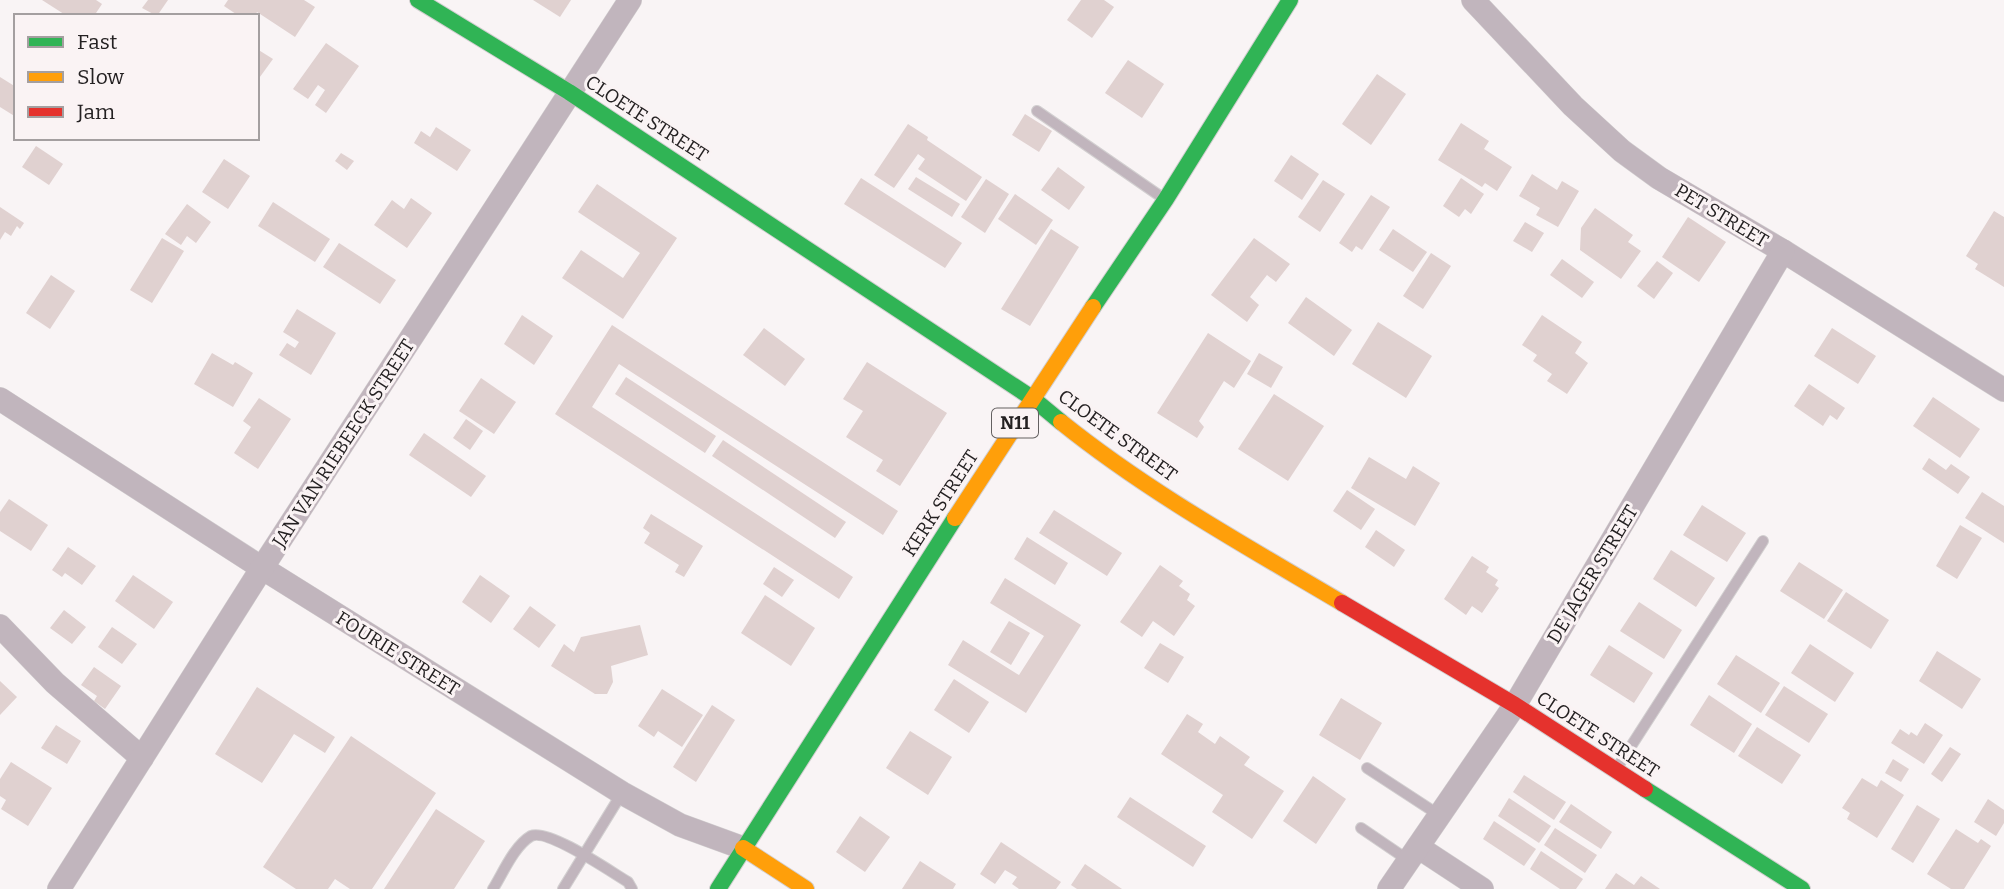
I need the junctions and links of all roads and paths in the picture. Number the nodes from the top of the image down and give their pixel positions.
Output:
1 (418, 0) edge
2 (630, 0) edge
3 (1290, 0) edge
4 (1473, 0) edge
5 (569, 92) junction
6 (1037, 111) dead end
7 (1166, 199) junction
8 (1783, 251) junction
9 (2004, 390) edge
10 (1032, 398) junction
11 (0, 399) edge
12 (1763, 541) dead end
13 (262, 568) junction
14 (0, 626) edge
15 (1514, 705) junction
16 (142, 758) junction
17 (1367, 768) dead end
18 (1616, 771) junction
19 (622, 793) junction
20 (1439, 815) junction
21 (1361, 828) dead end
22 (743, 848) junction
23 (1413, 853) junction
24 (584, 856) junction
25 (59, 889) edge
26 (493, 889) edge
27 (563, 889) edge
28 (632, 889) edge
29 (718, 889) edge
30 (806, 889) edge
31 (1389, 889) edge
32 (1482, 889) edge
33 (1802, 889) edge

1 - 5 main road, CLOETE STREET
2 - 5 street, JAN VAN RIEBEECK STREET
3 - 7 main road, KERK STREET / N11
4 - 8 street, PET STREET
5 - 10 main road, CLOETE STREET
5 - 13 street, JAN VAN RIEBEECK STREET
6 - 7 lane
7 - 10 main road, KERK STREET / N11
8 - 9 street, PET STREET
8 - 15 street, DE JAGER STREET
10 - 15 main road, CLOETE STREET
10 - 22 main road, KERK STREET / N11
11 - 13 street, FOURIE STREET
12 - 18 lane
13 - 16 street, JAN VAN RIEBEECK STREET
13 - 19 street, FOURIE STREET
14 - 16 street
15 - 18 main road, CLOETE STREET
15 - 20 street, DE JAGER STREET
16 - 25 street, JAN VAN RIEBEECK STREET
17 - 20 lane
18 - 33 main road, CLOETE STREET
19 - 22 street, FOURIE STREET
19 - 24 lane
20 - 23 street, DE JAGER STREET
21 - 23 lane
22 - 29 main road, KERK STREET / N11
22 - 30 main road, FOURIE STREET
23 - 31 street, DE JAGER STREET
23 - 32 street
24 - 26 lane
24 - 27 lane
24 - 28 lane

